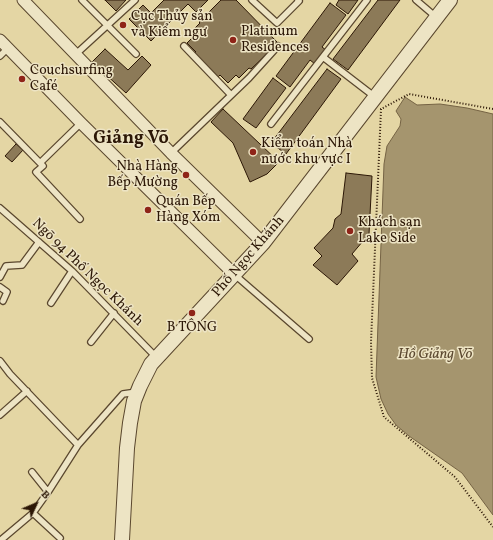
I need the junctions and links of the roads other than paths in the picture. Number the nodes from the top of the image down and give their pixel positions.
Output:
1 (22, 0) edge
2 (82, 0) edge
3 (135, 0) edge
4 (252, 0) edge
5 (298, 0) edge
6 (367, 0) edge
7 (416, 0) edge
8 (450, 0) edge
9 (436, 18) junction
10 (107, 25) junction
11 (184, 46) dead end
12 (278, 46) dead end
13 (3, 48) edge
14 (76, 54) junction
15 (136, 54) dead end
16 (323, 57) junction
17 (231, 95) junction
18 (375, 97) junction
19 (0, 122) edge
20 (81, 123) junction
21 (272, 124) dead end
22 (171, 153) junction
23 (40, 163) junction
24 (0, 208) edge
25 (80, 219) dead end
26 (39, 242) junction
27 (263, 243) junction
28 (72, 271) junction
29 (235, 275) junction
30 (0, 277) edge
31 (0, 287) edge
32 (3, 301) dead end
33 (50, 303) dead end
34 (114, 313) junction
35 (309, 339) dead end
36 (91, 342) dead end
37 (156, 357) junction
38 (0, 361) edge
39 (27, 391) junction
40 (138, 392) junction
41 (0, 416) edge
42 (78, 445) junction
43 (32, 472) dead end
44 (48, 492) junction
45 (33, 513) junction
46 (60, 538) dead end
47 (1, 540) edge
48 (122, 540) edge

1 - 14 street
2 - 10 lane
3 - 10 lane
4 - 5 lane
6 - 16 lane
7 - 9 lane
8 - 9 street, Phố Ngọc Khánh
9 - 18 street, Phố Ngọc Khánh
10 - 14 lane
10 - 15 lane
11 - 17 lane
12 - 17 lane
13 - 20 street
14 - 22 street
16 - 18 lane
16 - 21 lane
17 - 22 lane
18 - 27 street, Phố Ngọc Khánh
19 - 23 lane
20 - 23 lane
20 - 29 street
22 - 27 street
23 - 25 lane
24 - 26 lane, Ngõ 94 Phố Ngọc Khánh
26 - 28 lane, Ngõ 94 Phố Ngọc Khánh
26 - 30 lane
27 - 29 street, Phố Ngọc Khánh
28 - 33 lane
28 - 34 lane, Ngõ 94 Phố Ngọc Khánh
29 - 35 lane
29 - 37 street, Phố Ngọc Khánh
31 - 32 lane
34 - 36 lane
34 - 37 lane, Ngõ 94 Phố Ngọc Khánh
37 - 40 street, Phố Ngọc Khánh
38 - 39 lane
39 - 41 lane
39 - 42 lane
40 - 42 lane
40 - 48 street, Phố Ngọc Khánh
42 - 44 lane
43 - 44 lane
44 - 45 lane
45 - 46 lane
45 - 47 lane

